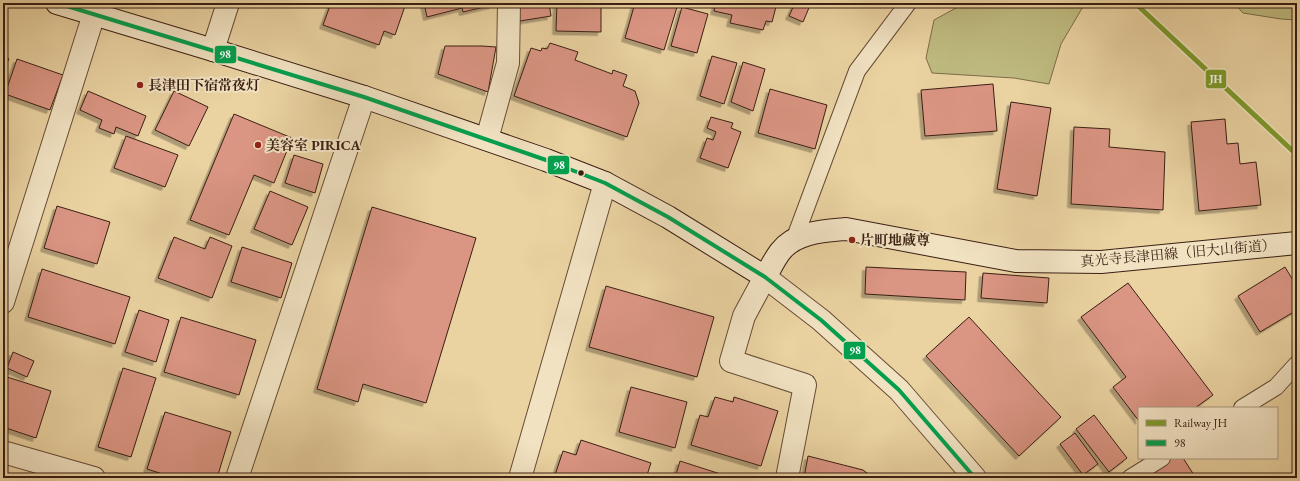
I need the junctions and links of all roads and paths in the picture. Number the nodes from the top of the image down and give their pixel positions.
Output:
1 (57, 3) edge
2 (228, 3) edge
3 (509, 3) edge
4 (908, 3) edge
5 (94, 14) junction
6 (213, 50) junction
7 (364, 97) junction
8 (487, 139) junction
9 (605, 183) junction
10 (794, 240) junction
11 (1297, 242) edge
12 (765, 277) junction
13 (3, 302) edge
14 (1297, 364) edge
15 (1244, 407) edge
16 (3, 452) edge
17 (1160, 459) edge
18 (94, 478) edge
19 (237, 478) edge
20 (520, 478) edge
21 (787, 478) edge
22 (975, 478) edge
23 (1130, 478) edge

1 - 5 street
2 - 6 street
3 - 8 street
4 - 10 lane
5 - 6 street
5 - 13 street
6 - 7 street
7 - 8 street
7 - 19 street
8 - 9 street
9 - 12 street
9 - 20 street
10 - 11 street, 真光寺長津田線（旧大山街道）
10 - 12 street, 真光寺長津田線（旧大山街道）
12 - 21 street, 真光寺長津田線（旧大山街道）
12 - 22 street
14 - 15 lane
16 - 18 street
17 - 23 lane

